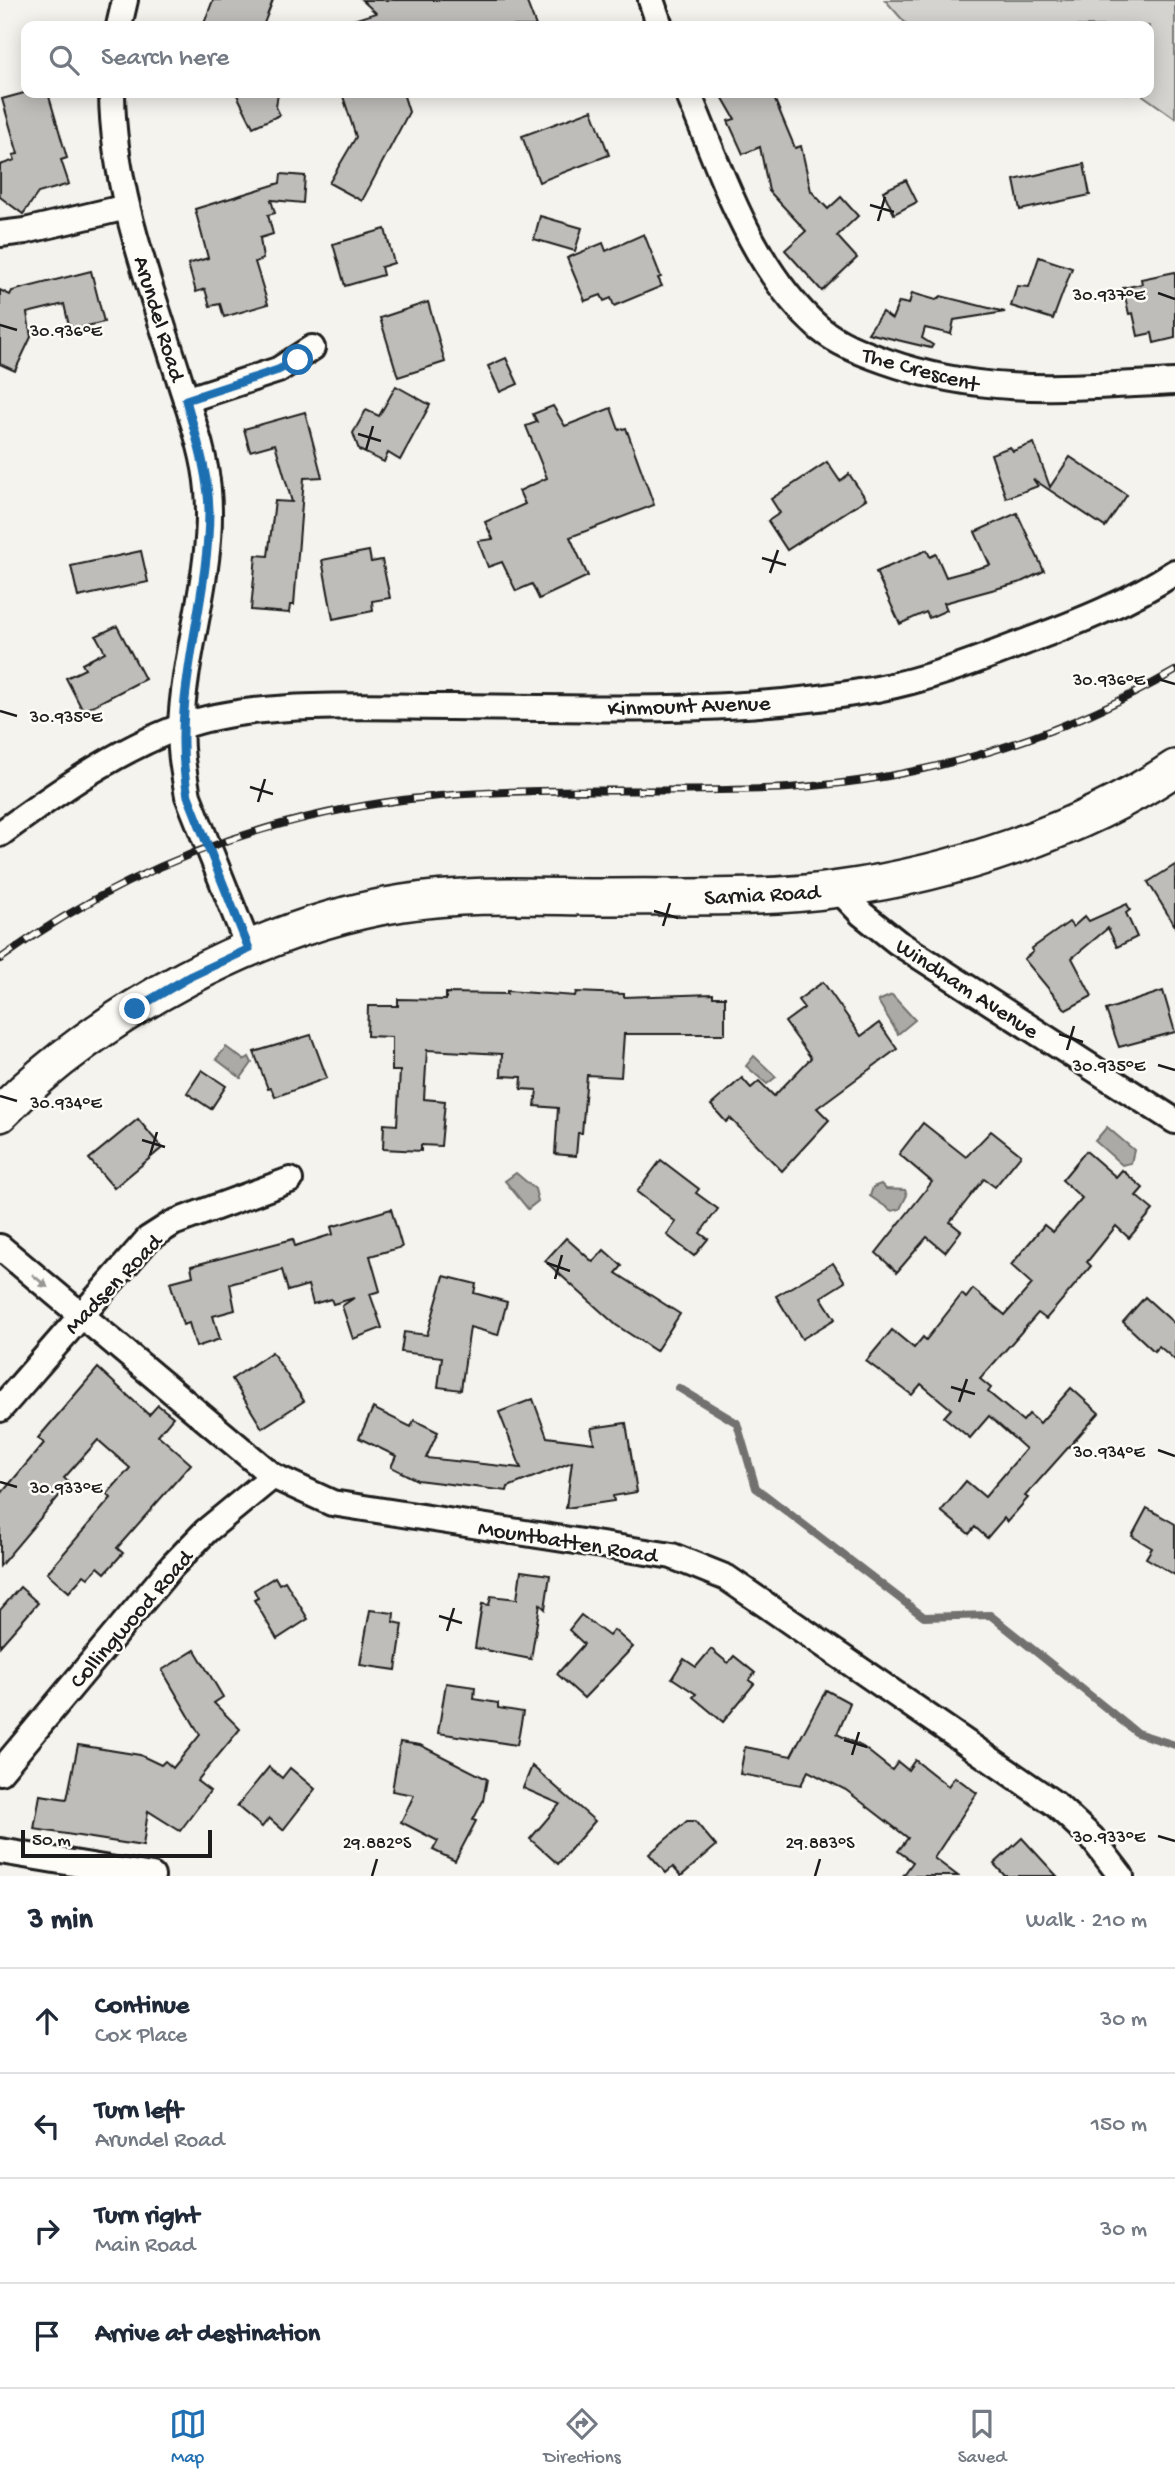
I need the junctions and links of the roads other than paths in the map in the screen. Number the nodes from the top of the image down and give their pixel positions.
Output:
1 (125, 0) edge
2 (651, 0) edge
3 (120, 21) edge
4 (658, 21) edge
5 (112, 98) edge
6 (690, 98) edge
7 (127, 207) junction
8 (0, 234) edge
9 (312, 348) dead end
10 (1175, 382) edge
11 (186, 400) junction
12 (1175, 572) edge
13 (181, 726) junction
14 (1175, 768) edge
15 (0, 834) edge
16 (838, 889) junction
17 (249, 949) junction
18 (0, 1114) edge
19 (1175, 1121) edge
20 (290, 1180) dead end
21 (0, 1247) edge
22 (80, 1314) junction
23 (0, 1409) edge
24 (273, 1476) junction
25 (0, 1772) edge
26 (0, 1851) edge
27 (152, 1876) edge
28 (1121, 1876) edge

1 - 3 street
2 - 4 street
5 - 7 street, Arundel Road
6 - 10 street, The Crescent
7 - 8 street
7 - 11 street, Arundel Road
9 - 11 street
11 - 13 street, Arundel Road
12 - 13 street, Kinmount Avenue
13 - 15 street, Kinmount Avenue
13 - 17 street, Arundel Road
14 - 16 main road, Sarnia Road
16 - 17 main road, Sarnia Road
16 - 19 street, Windham Avenue
17 - 18 main road, Sarnia Road
20 - 22 street, Madsen Road
21 -> 22 street, Mountbatten Road
22 - 23 street, Madsen Road
22 - 24 street, Mountbatten Road
24 - 25 street, Collingwood Road
24 - 28 street, Mountbatten Road
26 - 27 street

